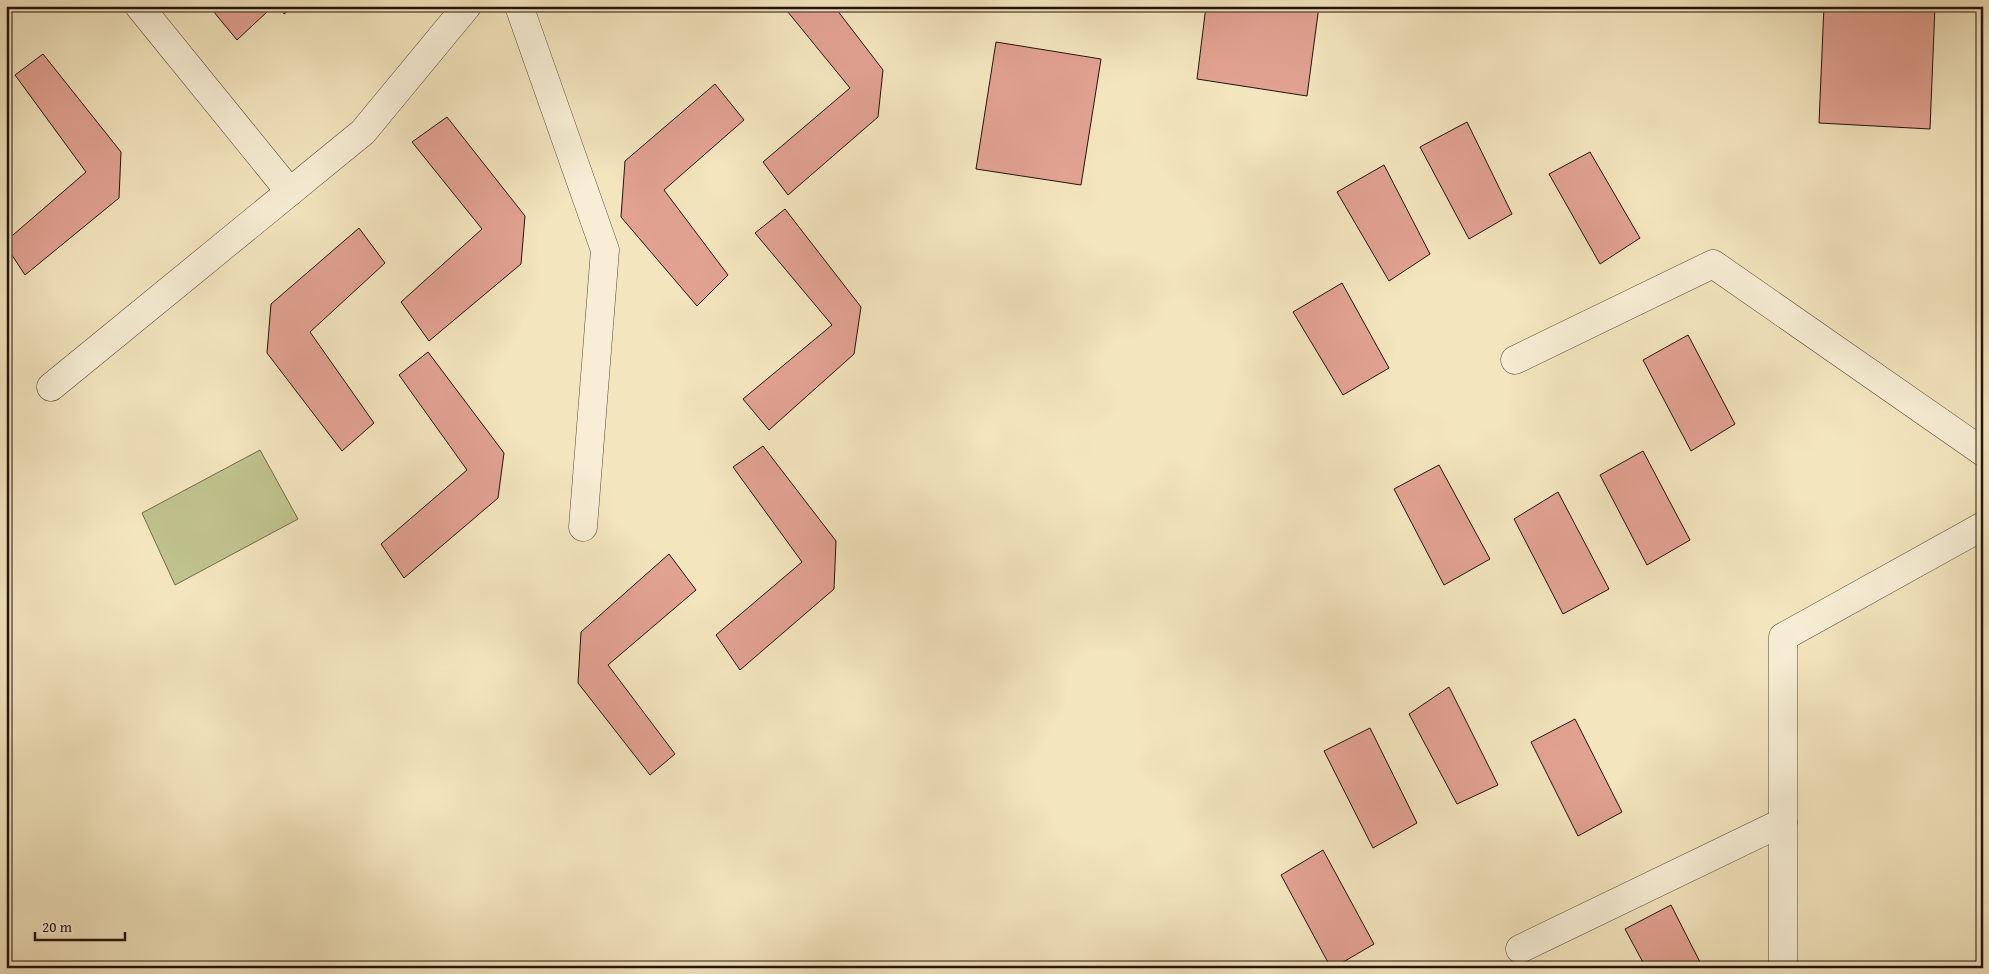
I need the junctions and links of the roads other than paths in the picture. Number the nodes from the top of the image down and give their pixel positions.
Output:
1 (139, 6) edge
2 (468, 6) edge
3 (519, 6) edge
4 (290, 192) junction
5 (1515, 360) dead end
6 (51, 387) dead end
7 (1983, 452) edge
8 (1983, 526) edge
9 (584, 527) dead end
10 (1783, 822) junction
11 (1520, 949) dead end
12 (1783, 968) edge

1 - 4 street
2 - 4 street
3 - 9 street
4 - 6 street
5 - 7 street
8 - 10 street
10 - 11 street
10 - 12 street

